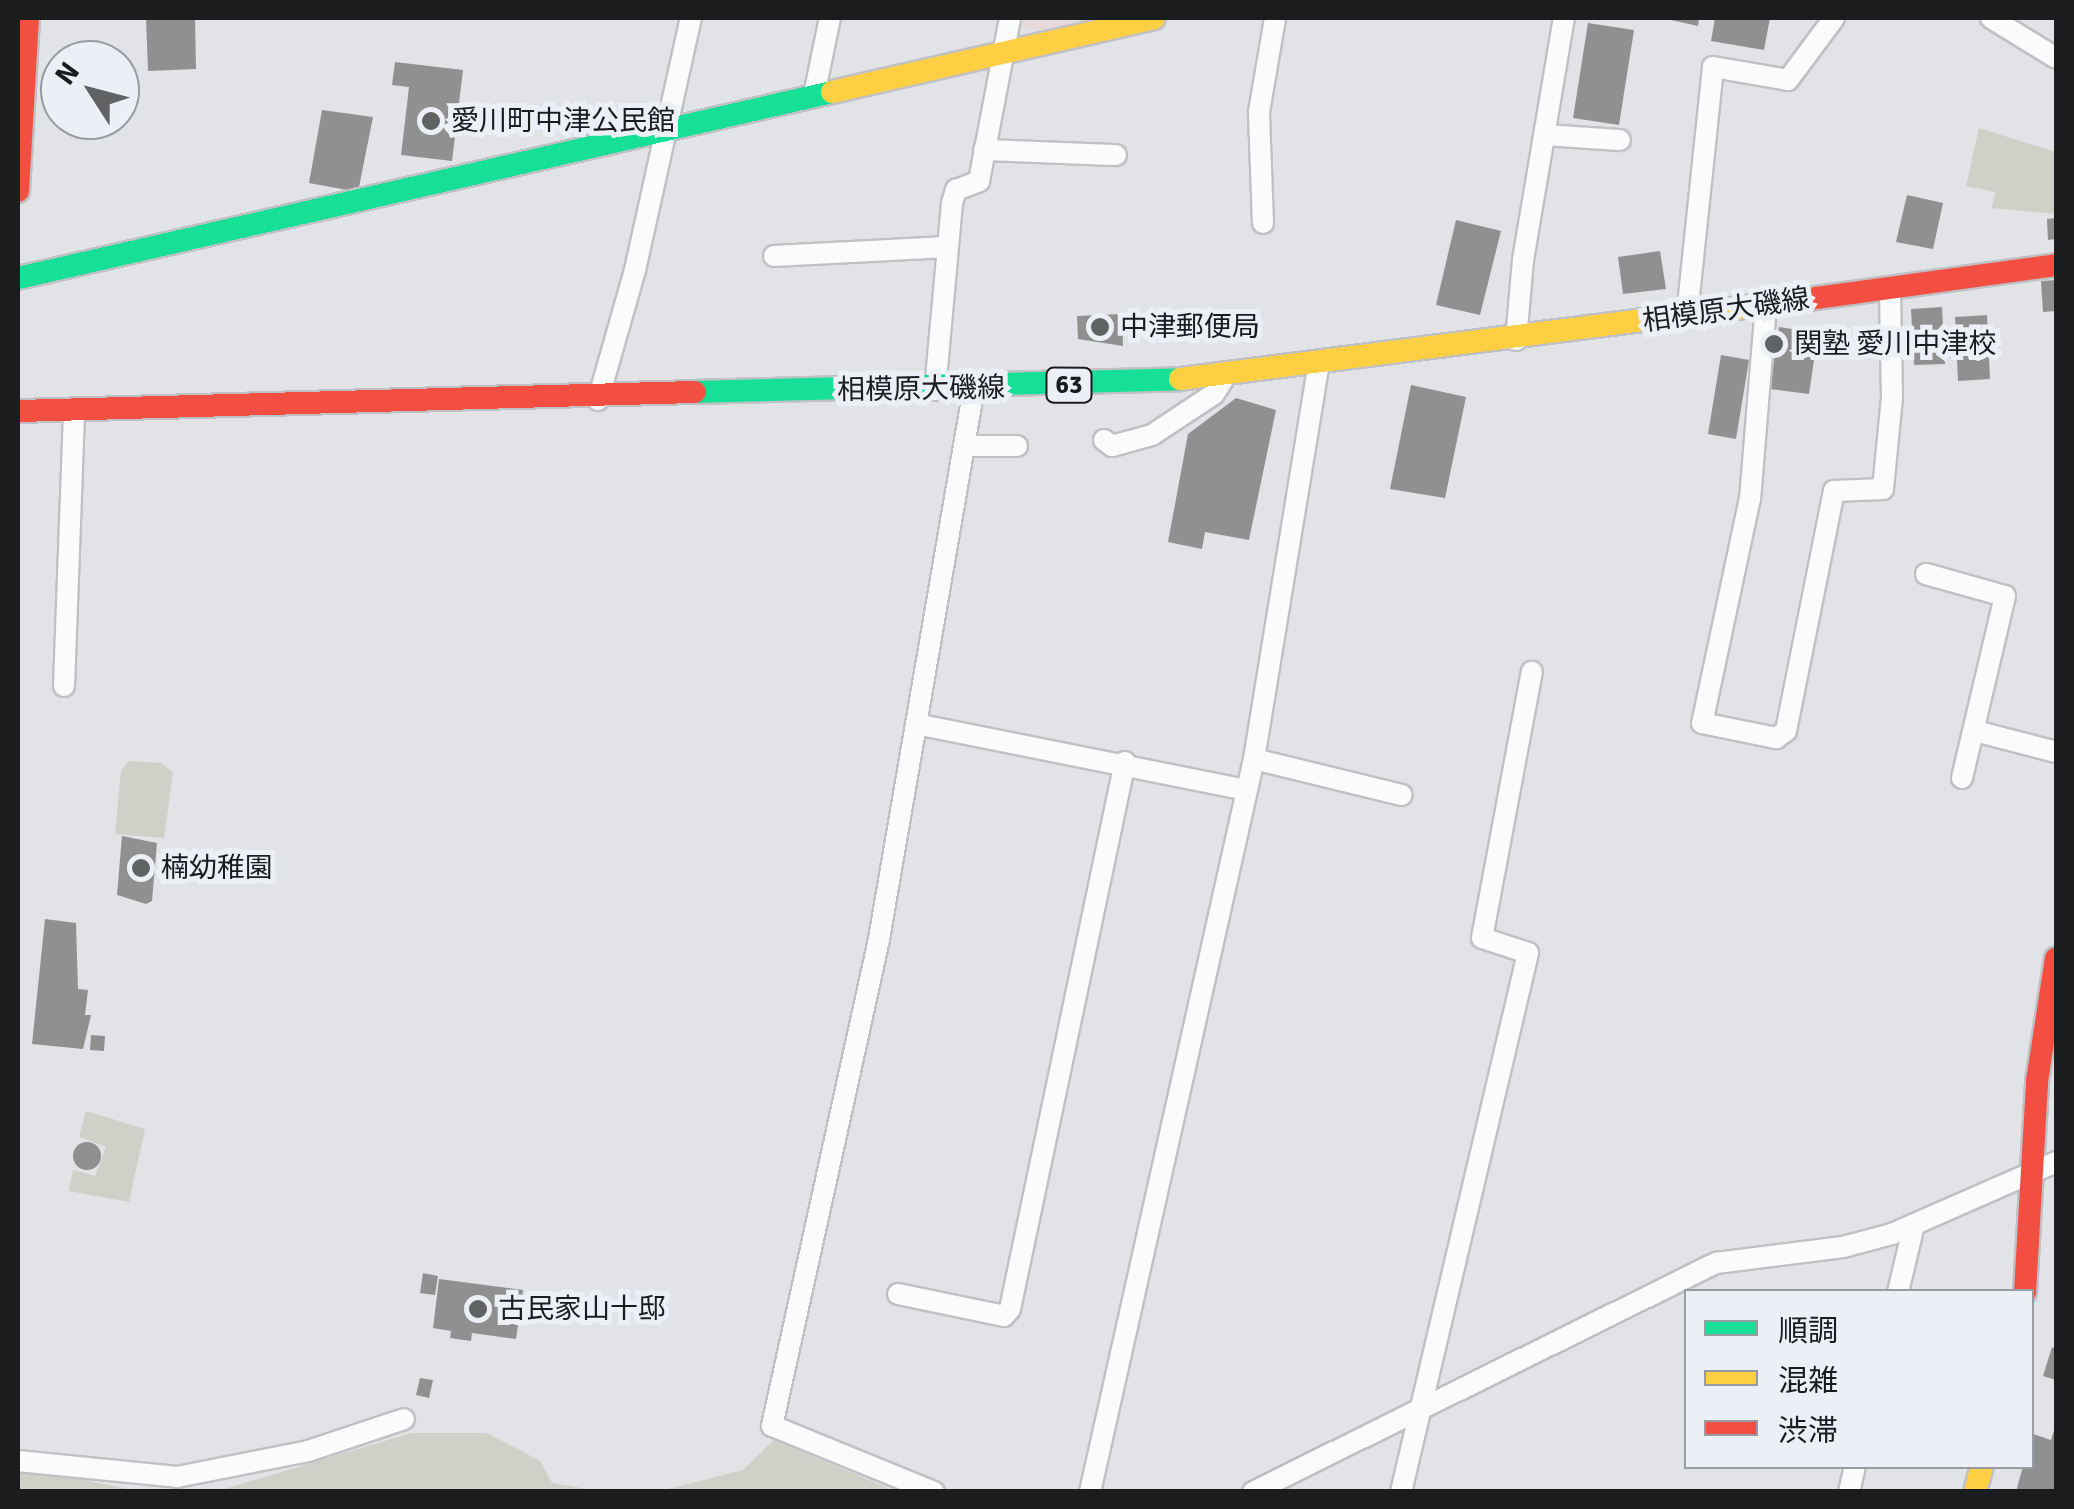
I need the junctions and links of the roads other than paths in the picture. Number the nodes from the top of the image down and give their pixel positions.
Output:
1 (28, 18) edge
2 (691, 18) edge
3 (830, 18) edge
4 (1010, 18) edge
5 (1154, 18) edge
6 (1275, 18) edge
7 (1564, 18) edge
8 (1834, 18) edge
9 (1991, 18) edge
10 (1004, 52) junction
11 (2056, 58) edge
12 (814, 95) junction
13 (666, 131) junction
14 (1544, 135) junction
15 (1620, 140) dead end
16 (1105, 148) dead end
17 (984, 150) junction
18 (18, 191) edge
19 (1263, 223) dead end
20 (947, 247) junction
21 (774, 256) dead end
22 (2056, 265) edge
23 (18, 278) edge
24 (1890, 288) junction
25 (1766, 305) junction
26 (1688, 315) junction
27 (1516, 340) junction
28 (1318, 368) junction
29 (1224, 378) junction
30 (974, 388) junction
31 (935, 390) junction
32 (598, 400) junction
33 (18, 411) edge
34 (74, 412) junction
35 (1104, 440) dead end
36 (966, 446) junction
37 (1017, 446) dead end
38 (1926, 574) dead end
39 (1532, 672) dead end
40 (64, 686) dead end
41 (916, 724) junction
42 (1975, 731) junction
43 (2056, 752) edge
44 (1254, 758) junction
45 (1125, 762) junction
46 (1962, 778) dead end
47 (1246, 790) junction
48 (1402, 795) dead end
49 (2056, 958) edge
50 (2056, 1162) edge
51 (2033, 1171) junction
52 (1914, 1224) junction
53 (1899, 1289) edge
54 (2025, 1289) edge
55 (898, 1294) dead end
56 (1421, 1413) junction
57 (404, 1418) dead end
58 (18, 1461) edge
59 (934, 1492) edge
60 (1090, 1492) edge
61 (1253, 1492) edge
62 (1401, 1492) edge

1 - 18 main road
2 - 13 street
3 - 12 street
4 - 10 street
5 - 10 main road
6 - 19 street
7 - 14 street
8 - 26 street
9 - 11 street
10 - 12 main road
10 - 17 street
12 - 13 main road
13 - 23 main road
13 - 32 street
14 - 15 street
14 - 27 street
16 - 17 street
17 - 20 street
20 - 21 street
20 - 31 street
22 - 24 main road, 相模原大磯線 / 63
24 - 25 main road, 相模原大磯線 / 63
24 - 25 street
25 - 26 main road, 相模原大磯線 / 63
26 - 27 main road, 相模原大磯線 / 63
27 - 28 main road, 相模原大磯線 / 63
28 - 29 main road, 相模原大磯線 / 63
28 - 44 street
29 - 30 main road, 相模原大磯線 / 63
29 - 35 street
30 - 31 main road, 相模原大磯線 / 63
30 - 36 street
31 - 32 main road, 相模原大磯線 / 63
32 - 34 main road, 相模原大磯線 / 63
33 - 34 main road, 相模原大磯線 / 63
34 - 40 street
36 - 37 street
36 - 41 street
38 - 42 street
39 - 56 street
41 - 45 street
41 - 59 street
42 - 43 street
42 - 46 street
44 - 47 street
44 - 48 street
45 - 47 street
45 - 55 street
47 - 60 street
49 - 51 main road
50 - 51 street
51 - 52 street
51 - 54 main road
52 - 53 street
52 - 56 street
56 - 61 street
56 - 62 street
57 - 58 street

